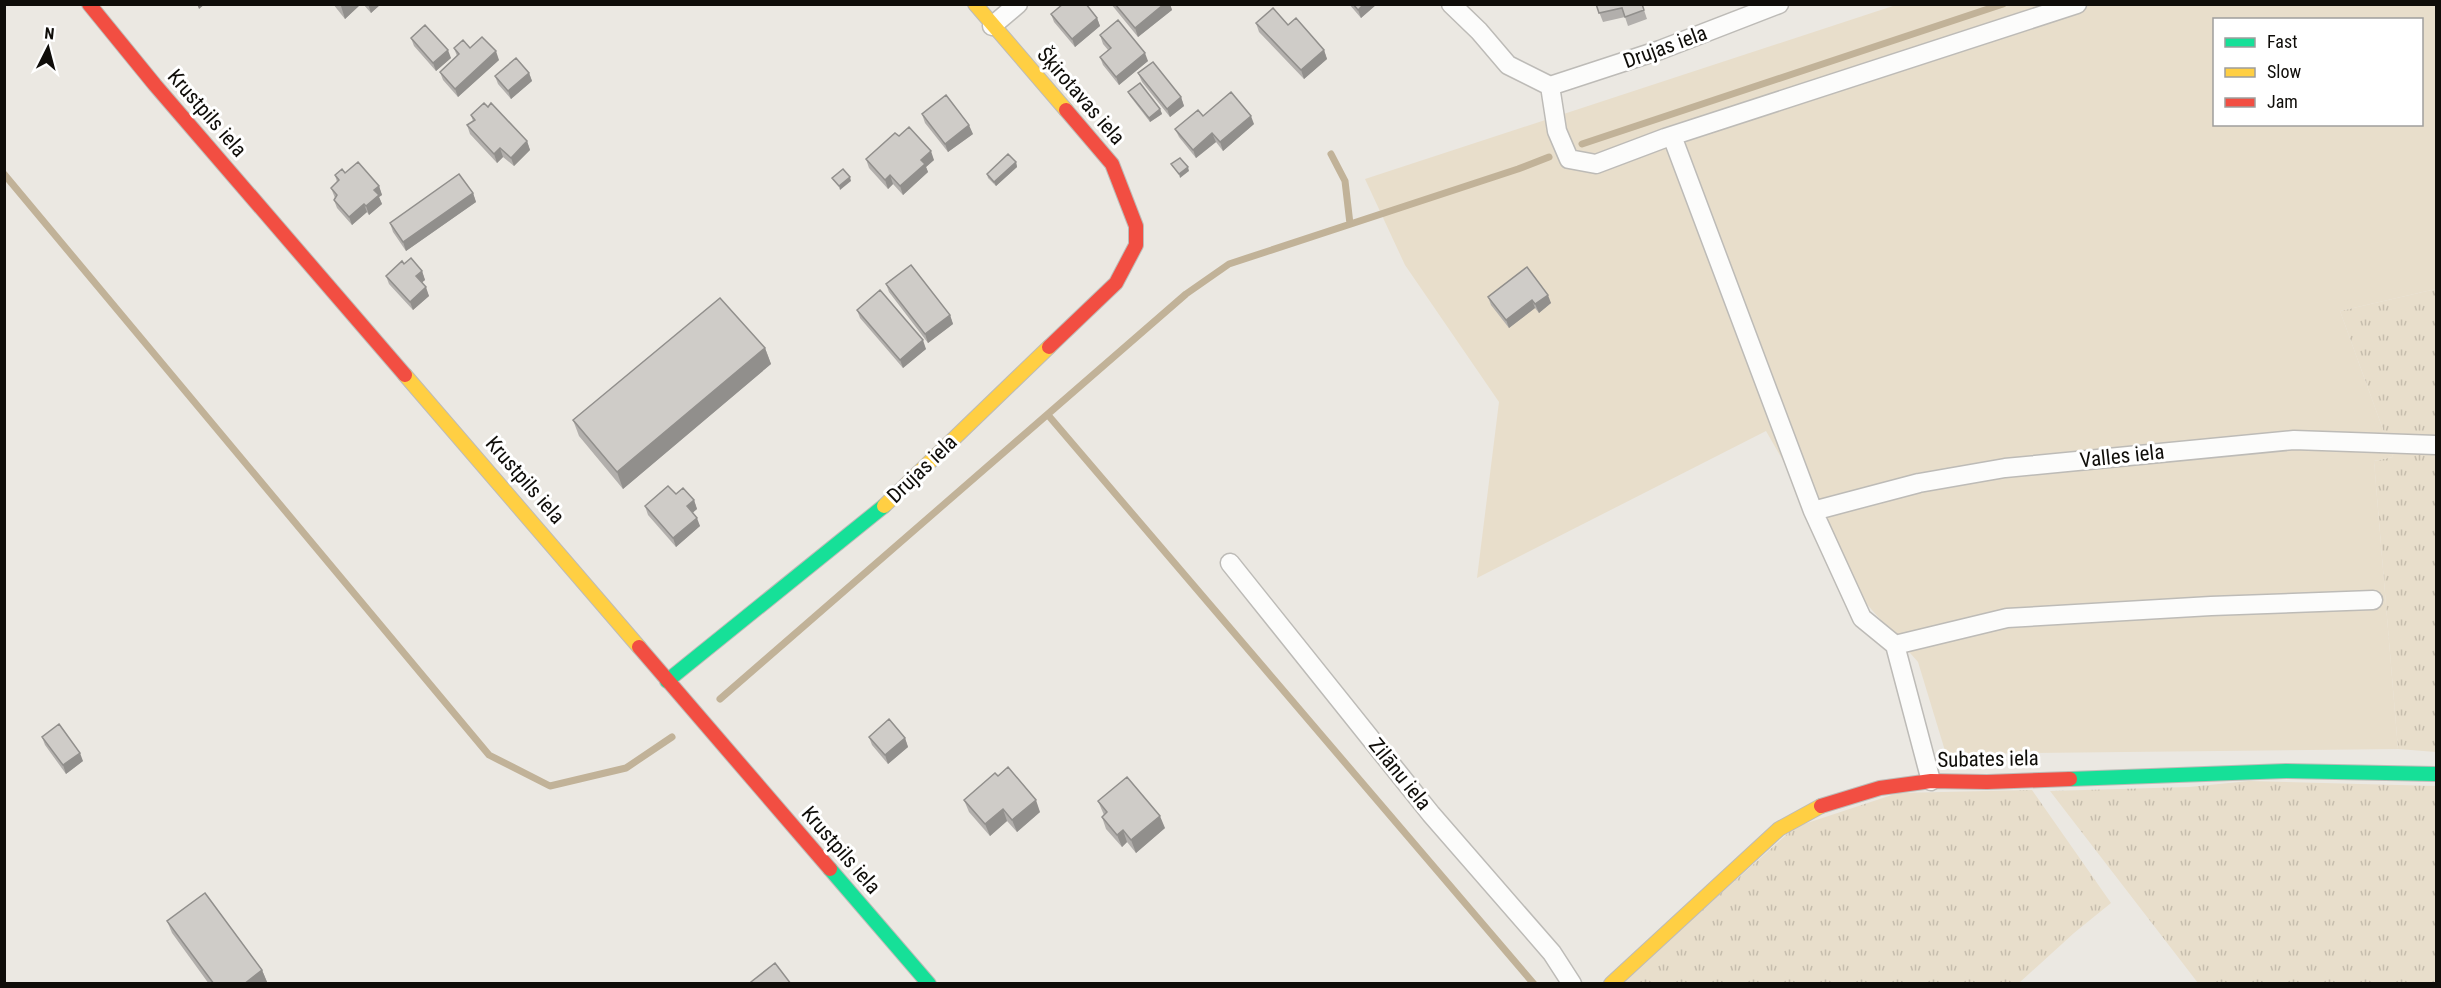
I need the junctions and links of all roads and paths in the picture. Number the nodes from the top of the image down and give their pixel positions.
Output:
1 (89, 4) edge
2 (975, 4) edge
3 (1018, 4) edge
4 (1451, 4) edge
5 (1779, 4) edge
6 (2077, 4) edge
7 (992, 26) junction
8 (1550, 86) junction
9 (1672, 136) junction
10 (1136, 226) joint
11 (2436, 445) edge
12 (1813, 511) junction
13 (1230, 563) dead end
14 (2373, 600) dead end
15 (1895, 645) junction
16 (668, 681) junction
17 (2436, 774) edge
18 (1931, 782) junction
19 (929, 984) edge
20 (1572, 984) edge
21 (1611, 984) edge

1 - 16 street, Krustpils iela
2 - 7 street, Šķirotavas iela
3 - 7 street
4 - 8 street
5 - 8 street, Drujas iela
6 - 9 street
7 - 10 street, Šķirotavas iela
8 - 9 street
9 - 12 street
10 - 16 street, Drujas iela
11 - 12 street, Valles iela
12 - 15 street
13 - 20 street, Zilānu iela
14 - 15 street
15 - 18 street
16 - 19 street, Krustpils iela
17 - 18 street, Subates iela
18 - 21 street, Subates iela

